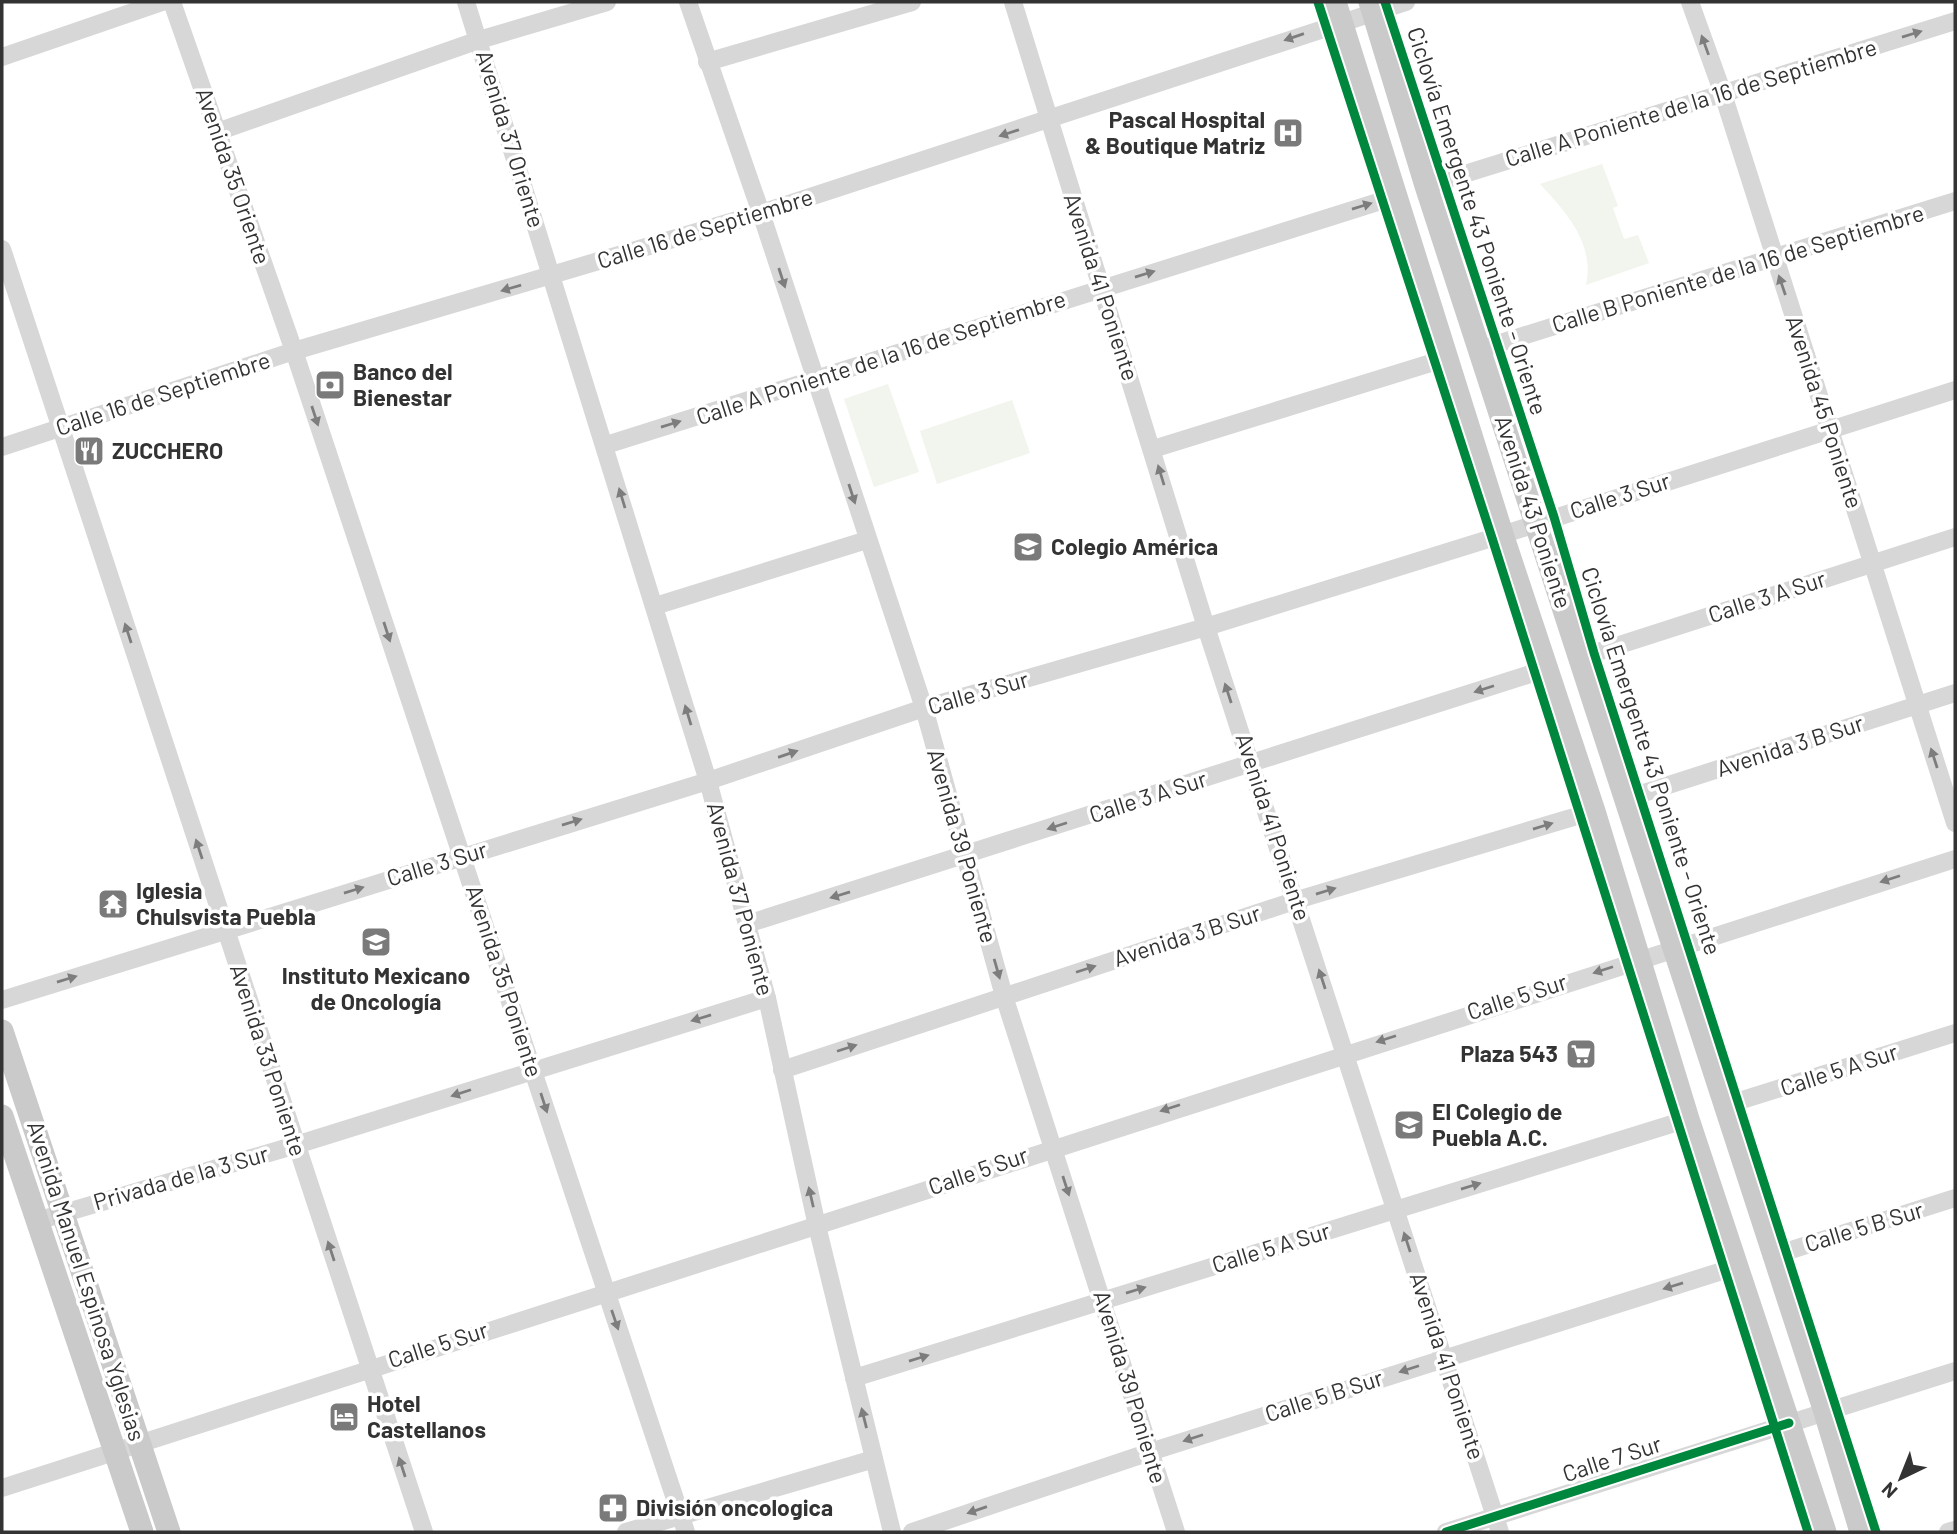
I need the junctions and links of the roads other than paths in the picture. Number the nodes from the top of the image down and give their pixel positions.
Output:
1 (162, 2) edge
2 (172, 2) edge
3 (466, 2) edge
4 (607, 2) edge
5 (688, 2) edge
6 (912, 2) edge
7 (1013, 2) edge
8 (1405, 2) edge
9 (1690, 2) edge
10 (1371, 7) edge
11 (1338, 12) edge
12 (1955, 21) edge
13 (479, 40) junction
14 (2, 57) edge
15 (707, 62) junction
16 (1721, 91) junction
17 (1048, 121) junction
18 (217, 132) junction
19 (1426, 186) junction
20 (1397, 196) junction
21 (1955, 201) edge
22 (761, 213) junction
23 (2, 249) edge
24 (1773, 258) junction
25 (553, 276) junction
26 (1102, 288) junction
27 (1481, 349) junction
28 (294, 351) junction
29 (1447, 358) junction
30 (815, 379) junction
31 (1955, 390) edge
32 (60, 428) junction
33 (1830, 429) junction
34 (606, 445) junction
35 (2, 447) edge
36 (1153, 449) junction
37 (1537, 522) junction
38 (1502, 534) junction
39 (1955, 537) edge
40 (867, 540) junction
41 (1873, 563) junction
42 (655, 606) junction
43 (1206, 626) junction
44 (1579, 658) junction
45 (1549, 668) junction
46 (1955, 693) edge
47 (1916, 705) junction
48 (924, 708) junction
49 (1252, 763) junction
50 (708, 781) junction
51 (1625, 799) junction
52 (1594, 811) junction
53 (1955, 823) edge
54 (462, 856) junction
55 (965, 856) junction
56 (1955, 859) edge
57 (1297, 900) junction
58 (747, 924) junction
59 (226, 930) junction
60 (1672, 948) junction
61 (1640, 958) junction
62 (1004, 996) junction
63 (767, 998) junction
64 (2, 1000) edge
65 (2, 1031) edge
66 (1955, 1033) edge
67 (1346, 1052) junction
68 (533, 1070) junction
69 (782, 1070) junction
70 (1723, 1106) junction
71 (2, 1116) edge
72 (1688, 1119) junction
73 (296, 1145) junction
74 (1052, 1145) junction
75 (1955, 1198) edge
76 (1396, 1209) junction
77 (64, 1213) junction
78 (37, 1221) junction
79 (817, 1226) junction
80 (1772, 1256) junction
81 (1738, 1266) junction
82 (605, 1291) junction
83 (1104, 1300) junction
84 (1445, 1357) junction
85 (370, 1368) junction
86 (1955, 1371) edge
87 (854, 1378) junction
88 (1825, 1412) junction
89 (1789, 1423) junction
90 (139, 1443) junction
91 (115, 1451) junction
92 (1150, 1452) junction
93 (874, 1459) junction
94 (2, 1488) edge
95 (684, 1524) edge
96 (1497, 1525) edge
97 (1955, 1530) edge
98 (142, 1532) edge
99 (169, 1532) edge
100 (424, 1532) edge
101 (626, 1532) edge
102 (892, 1532) edge
103 (912, 1532) edge
104 (1176, 1532) edge
105 (1446, 1532) edge
106 (1825, 1532) edge
107 (1861, 1532) edge
108 (1948, 1532) edge

1 - 14 street
2 - 18 street, Avenida 35 Oriente
3 - 13 street, Avenida 37 Oriente
4 - 13 street
5 - 15 street, Avenida 39 Poniente
6 - 15 street
7 - 17 street, Avenida 41 Poniente
8 - 10 street, Calle 16 de Septiembre
16 -> 9 street, Avenida 45 Poniente
10 - 11 street, Calle 16 de Septiembre
10 - 19 main road, Avenida 43 Poniente
11 -> 17 street, Calle 16 de Septiembre
11 - 20 main road, Avenida 43 Poniente
16 -> 12 street, Calle A Poniente de la 16 de Septiembre
13 - 18 street
13 - 25 street, Avenida 37 Oriente
15 - 22 street, Avenida 39 Poniente
16 - 19 street, Calle A Poniente de la 16 de Septiembre
16 - 24 street, Avenida 45 Poniente
17 -> 22 street, Calle 16 de Septiembre
17 - 26 street, Avenida 41 Poniente
18 - 28 street, Avenida 35 Oriente
19 - 27 main road, Avenida 43 Poniente
26 -> 20 street, Calle A Poniente de la 16 de Septiembre
20 - 29 main road, Avenida 43 Poniente
21 - 24 street, Calle B Poniente de la 16 de Septiembre
22 - 25 street, Calle 16 de Septiembre
22 -> 30 street, Avenida 39 Poniente
23 - 32 street, Avenida 33 Poniente
24 - 27 street, Calle B Poniente de la 16 de Septiembre
33 -> 24 street, Avenida 45 Poniente
25 -> 28 street, Calle 16 de Septiembre
25 - 34 street, Avenida 37 Poniente
26 - 30 street, Calle A Poniente de la 16 de Septiembre
26 - 36 street, Avenida 41 Poniente
27 - 37 main road, Avenida 43 Poniente
28 - 32 street, Calle 16 de Septiembre
28 -> 54 street, Avenida 35 Poniente
29 - 36 street
29 - 38 main road, Avenida 43 Poniente
34 -> 30 street, Calle A Poniente de la 16 de Septiembre
30 -> 40 street, Avenida 39 Poniente
31 - 33 street, Calle 3 Sur
32 - 35 street, Calle 16 de Septiembre
59 -> 32 street, Avenida 33 Poniente
33 - 37 street, Calle 3 Sur
33 - 41 street, Avenida 45 Poniente
42 -> 34 street, Avenida 37 Poniente
43 -> 36 street, Avenida 41 Poniente
37 - 38 street, Calle 3 Sur
37 - 44 main road, Avenida 43 Poniente
38 - 43 street, Calle 3 Sur
38 - 45 main road, Avenida 43 Poniente
39 - 41 street, Calle 3 A Sur
40 - 42 street
40 - 48 street, Avenida 39 Poniente
41 - 44 street, Calle 3 A Sur
41 - 47 street, Avenida 45 Poniente
50 -> 42 street, Avenida 37 Poniente
43 - 48 street, Calle 3 Sur
49 -> 43 street, Avenida 41 Poniente
44 - 51 main road, Avenida 43 Poniente
45 -> 49 street, Calle 3 A Sur
45 - 52 main road, Avenida 43 Poniente
46 - 47 street, Avenida 3 B Sur
47 - 51 street, Avenida 3 B Sur
53 -> 47 street, Avenida 45 Poniente
50 -> 48 street, Calle 3 Sur
48 - 55 street, Avenida 39 Poniente
49 -> 55 street, Calle 3 A Sur
49 - 57 street, Avenida 41 Poniente
54 -> 50 street, Calle 3 Sur
50 - 58 street, Avenida 37 Poniente
51 - 60 main road, Avenida 43 Poniente
57 -> 52 street, Avenida 3 B Sur
52 - 61 main road, Avenida 43 Poniente
59 -> 54 street, Calle 3 Sur
54 - 68 street, Avenida 35 Poniente
55 -> 58 street, Calle 3 A Sur
55 -> 62 street, Avenida 39 Poniente
56 -> 60 street, Calle 5 Sur
62 -> 57 street, Avenida 3 B Sur
67 -> 57 street, Avenida 41 Poniente
58 - 63 street, Avenida 37 Poniente
64 -> 59 street, Calle 3 Sur
59 - 73 street, Avenida 33 Poniente
60 - 61 street, Calle 5 Sur
60 - 70 main road, Avenida 43 Poniente
61 -> 67 street, Calle 5 Sur
61 - 72 main road, Avenida 43 Poniente
69 -> 62 street, Avenida 3 B Sur
62 - 74 street, Avenida 39 Poniente
63 -> 68 street, Privada de la 3 Sur
63 - 69 street, Avenida 37 Poniente
65 - 77 main road, Avenida Manuel Espinosa Yglesias
66 - 70 street, Calle 5 A Sur
67 -> 74 street, Calle 5 Sur
67 - 76 street, Avenida 41 Poniente
68 -> 73 street, Privada de la 3 Sur
68 -> 82 street, Avenida 35 Poniente
79 -> 69 street, Avenida 37 Poniente
70 - 80 main road, Avenida 43 Poniente
71 - 78 main road, Avenida Manuel Espinosa Yglesias
76 -> 72 street, Calle 5 A Sur
72 - 81 main road, Avenida 43 Poniente
73 - 77 street, Privada de la 3 Sur
85 -> 73 street, Avenida 33 Poniente
74 - 79 street, Calle 5 Sur
74 -> 83 street, Avenida 39 Poniente
75 - 80 street, Calle 5 B Sur
83 -> 76 street, Calle 5 A Sur
84 -> 76 street, Avenida 41 Poniente
77 - 78 street, Privada de la 3 Sur
77 - 90 main road, Avenida Manuel Espinosa Yglesias
78 - 91 main road, Avenida Manuel Espinosa Yglesias
79 - 82 street, Calle 5 Sur
79 - 87 street, Avenida 37 Poniente
80 - 88 main road, Avenida 43 Poniente
81 -> 84 street, Calle 5 B Sur
81 - 89 main road, Avenida 43 Poniente
82 - 85 street, Calle 5 Sur
82 -> 95 street, Avenida 35 Poniente
87 -> 83 street, Calle 5 A Sur
83 - 92 street, Avenida 39 Poniente
84 -> 92 street, Calle 5 B Sur
84 - 96 street, Avenida 41 Poniente
85 - 90 street, Calle 5 Sur
100 -> 85 street, Avenida 33 Poniente
86 - 88 street, Calle 7 Sur
93 -> 87 street, Avenida 37 Poniente
88 - 89 street, Calle 7 Sur
88 - 107 main road, Avenida 43 Poniente
89 - 96 street, Calle 7 Sur
89 - 106 main road, Avenida 43 Poniente
90 - 91 street, Calle 5 Sur
90 - 99 main road, Avenida Manuel Espinosa Yglesias
91 - 94 street, Calle 5 Sur
91 - 98 main road, Avenida Manuel Espinosa Yglesias
92 -> 103 street, Calle 5 B Sur
92 - 104 street, Avenida 39 Poniente
93 - 95 street
93 - 102 street, Avenida 37 Poniente
95 - 101 street
96 - 105 street, Calle 7 Sur
97 - 108 street

